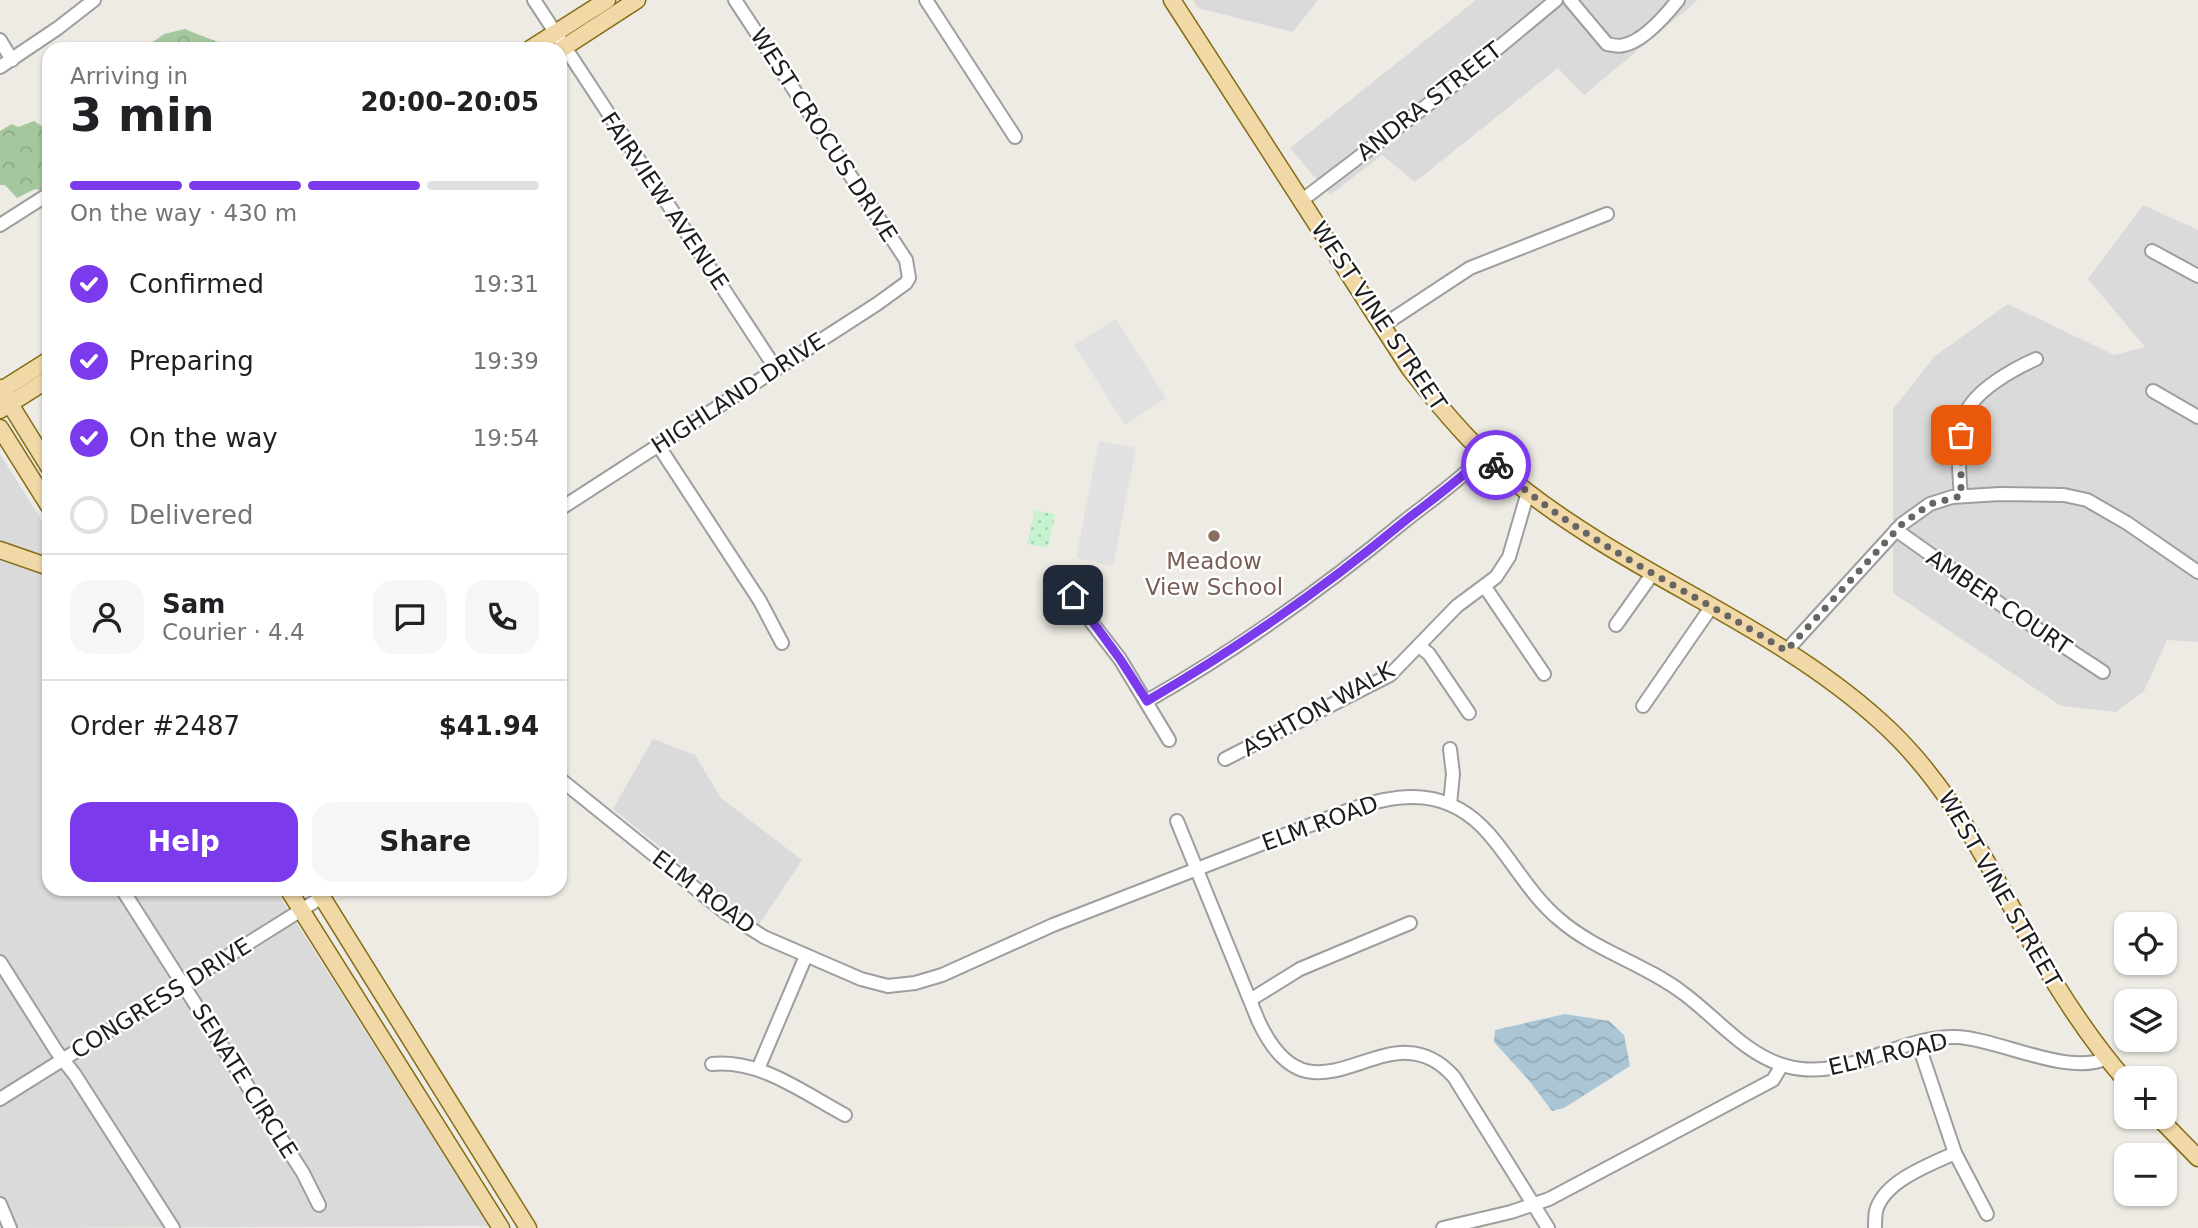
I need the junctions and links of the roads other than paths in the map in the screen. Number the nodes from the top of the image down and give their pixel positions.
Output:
1 (94, 0) edge
2 (534, 0) edge
3 (607, 0) edge
4 (638, 0) edge
5 (735, 0) edge
6 (926, 0) edge
7 (1172, 0) edge
8 (1556, 0) edge
9 (1570, 0) edge
10 (1678, 0) edge
11 (555, 34) junction
12 (0, 40) edge
13 (542, 42) edge
14 (559, 42) edge
15 (567, 46) edge
16 (567, 56) edge
17 (12, 60) junction
18 (0, 67) edge
19 (1015, 137) dead end
20 (42, 198) edge
21 (1301, 201) junction
22 (1607, 214) dead end
23 (0, 225) edge
24 (2152, 251) dead end
25 (910, 272) joint
26 (2198, 276) edge
27 (1382, 326) junction
28 (2036, 359) dead end
29 (42, 366) edge
30 (776, 369) junction
31 (42, 382) edge
32 (2153, 391) dead end
33 (2, 397) edge
34 (2198, 417) edge
35 (0, 428) edge
36 (658, 445) junction
37 (1485, 455) junction
38 (42, 457) edge
39 (1528, 492) junction
40 (42, 495) edge
41 (1961, 496) junction
42 (567, 504) edge
43 (1896, 530) junction
44 (0, 550) edge
45 (42, 565) edge
46 (2198, 572) edge
47 (1653, 573) junction
48 (1062, 584) dead end
49 (1485, 586) junction
50 (1713, 607) junction
51 (1616, 625) dead end
52 (782, 643) dead end
53 (1419, 646) junction
54 (1786, 651) junction
55 (2103, 673) dead end
56 (1544, 674) dead end
57 (1147, 701) junction
58 (1643, 706) dead end
59 (1469, 713) dead end
60 (1169, 740) dead end
61 (1450, 750) dead end
62 (1225, 759) dead end
63 (567, 785) edge
64 (1450, 804) junction
65 (1177, 821) dead end
66 (1198, 870) junction
67 (126, 896) edge
68 (292, 896) edge
69 (316, 896) edge
70 (321, 896) edge
71 (301, 910) junction
72 (1410, 923) dead end
73 (806, 956) junction
74 (0, 962) edge
75 (183, 984) junction
76 (1250, 1000) junction
77 (1918, 1042) junction
78 (2107, 1058) junction
79 (63, 1059) junction
80 (712, 1065) dead end
81 (1782, 1065) junction
82 (2114, 1066) edge
83 (758, 1069) junction
84 (0, 1099) edge
85 (845, 1115) dead end
86 (2170, 1129) edge
87 (1955, 1153) junction
88 (2198, 1158) edge
89 (0, 1204) edge
90 (319, 1205) dead end
91 (1534, 1205) junction
92 (1987, 1214) dead end
93 (10, 1228) edge
94 (173, 1228) edge
95 (501, 1228) edge
96 (528, 1228) edge
97 (1443, 1228) edge
98 (1548, 1228) edge
99 (1875, 1228) edge

1 - 17 street
2 - 11 street, FAIRVIEW AVENUE
3 - 11 main road
4 - 15 main road
5 - 25 street, WEST CROCUS DRIVE
6 - 19 street
7 - 21 main road, WEST VINE STREET
8 - 21 street, ANDRA STREET
9 - 10 street
11 - 13 main road
11 - 14 street, FAIRVIEW AVENUE
12 - 17 street
16 - 30 street, FAIRVIEW AVENUE
17 - 18 street
20 - 23 street
21 - 27 main road, WEST VINE STREET
22 - 27 street
24 - 26 street
25 - 30 street, HIGHLAND DRIVE
27 - 37 main road, WEST VINE STREET
28 - 41 street
29 - 33 main road
30 - 36 street, HIGHLAND DRIVE
31 - 33 main road
32 - 34 street
33 - 38 main road
35 - 40 main road
36 - 42 street, HIGHLAND DRIVE
36 - 52 street
37 - 39 main road, WEST VINE STREET
37 - 57 street
39 - 47 main road, WEST VINE STREET
39 - 49 street, ASHTON WALK
41 - 43 street
41 - 46 street
43 - 54 street
43 - 55 street, AMBER COURT
44 - 45 main road
47 - 50 main road, WEST VINE STREET
47 - 51 street
48 - 57 street
49 - 53 street, ASHTON WALK
49 - 56 street
50 - 54 main road, WEST VINE STREET
50 - 58 street
53 - 59 street
53 - 62 street, ASHTON WALK
54 - 78 main road, WEST VINE STREET
57 - 60 street
61 - 64 street
63 - 73 street, ELM ROAD
64 - 66 street, ELM ROAD
64 - 81 street, ELM ROAD
65 - 66 street
66 - 73 street, ELM ROAD
66 - 76 street
67 - 75 street, SENATE CIRCLE
68 - 71 main road
69 - 71 street, CONGRESS DRIVE
70 - 96 main road
71 - 75 street, CONGRESS DRIVE
71 - 95 main road
72 - 76 street
73 - 83 street
74 - 79 street
75 - 79 street, CONGRESS DRIVE
75 - 90 street, SENATE CIRCLE
76 - 91 street
77 - 78 street, ELM ROAD
77 - 81 street, ELM ROAD
77 - 87 street
78 - 82 main road, WEST VINE STREET
79 - 84 street, CONGRESS DRIVE
79 - 94 street
80 - 83 street
81 - 91 street
83 - 85 street
86 - 88 main road
87 - 92 street
87 - 99 street
89 - 93 street
91 - 97 street
91 - 98 street

